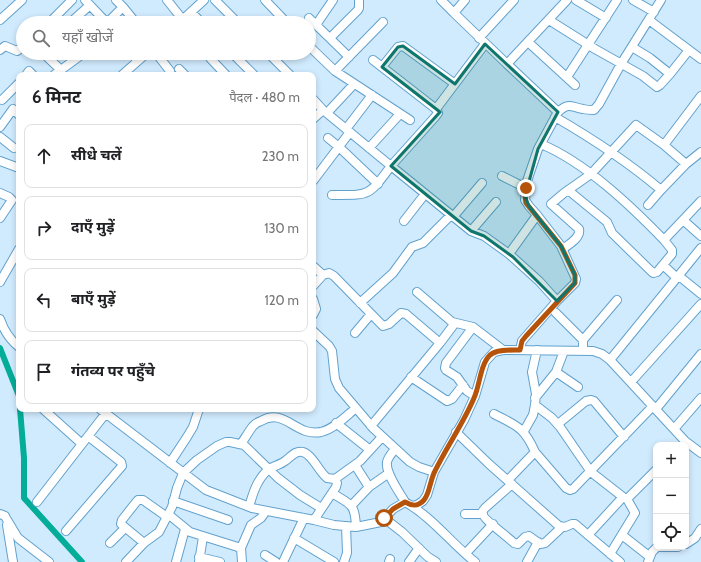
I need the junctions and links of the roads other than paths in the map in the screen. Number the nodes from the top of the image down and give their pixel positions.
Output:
1 (22, 0) edge
2 (72, 0) edge
3 (116, 0) edge
4 (167, 0) edge
5 (204, 0) edge
6 (215, 0) edge
7 (265, 0) edge
8 (333, 0) edge
9 (359, 0) edge
10 (442, 0) edge
11 (465, 0) edge
12 (514, 0) edge
13 (567, 0) edge
14 (576, 0) edge
15 (617, 0) edge
16 (633, 0) edge
17 (661, 0) edge
18 (87, 2) edge
19 (123, 8) junction
20 (191, 12) junction
21 (654, 12) junction
22 (454, 13) junction
23 (61, 16) edge
24 (76, 16) edge
25 (100, 16) edge
26 (114, 16) edge
27 (130, 16) edge
28 (178, 16) edge
29 (187, 16) edge
30 (195, 16) edge
31 (231, 16) edge
32 (280, 16) edge
33 (606, 18) junction
34 (0, 20) edge
35 (549, 20) junction
36 (649, 20) junction
37 (383, 22) dead end
38 (316, 25) joint
39 (330, 38) junction
40 (482, 41) junction
41 (528, 42) junction
42 (588, 45) junction
43 (632, 47) junction
44 (0, 50) edge
45 (689, 50) junction
46 (16, 51) edge
47 (316, 53) edge
48 (349, 57) junction
49 (701, 59) edge
50 (48, 60) edge
51 (74, 60) edge
52 (161, 60) edge
53 (212, 60) edge
54 (239, 60) edge
55 (275, 60) edge
56 (373, 60) dead end
57 (138, 61) edge
58 (508, 64) junction
59 (621, 64) junction
60 (382, 67) junction
61 (335, 71) junction
62 (57, 72) edge
63 (125, 72) edge
64 (170, 72) dead end
65 (223, 72) edge
66 (251, 72) edge
67 (287, 72) edge
68 (670, 74) junction
69 (567, 78) junction
70 (354, 84) junction
71 (455, 84) junction
72 (575, 84) dead end
73 (16, 85) edge
74 (372, 95) junction
75 (701, 96) edge
76 (1, 99) edge
77 (316, 102) edge
78 (436, 109) junction
79 (325, 111) junction
80 (16, 112) edge
81 (400, 114) junction
82 (557, 114) junction
83 (316, 117) edge
84 (410, 120) dead end
85 (0, 127) edge
86 (348, 131) junction
87 (0, 137) edge
88 (328, 138) dead end
89 (540, 144) junction
90 (664, 145) junction
91 (339, 147) junction
92 (14, 148) dead end
93 (369, 148) junction
94 (612, 152) junction
95 (701, 152) edge
96 (0, 161) edge
97 (686, 164) junction
98 (391, 166) junction
99 (16, 167) edge
100 (591, 174) junction
101 (502, 176) dead end
102 (316, 177) edge
103 (482, 183) dead end
104 (378, 184) junction
105 (526, 188) junction
106 (568, 190) junction
107 (661, 190) junction
108 (0, 193) edge
109 (425, 194) junction
110 (332, 195) dead end
111 (701, 201) edge
112 (496, 202) dead end
113 (648, 205) dead end
114 (537, 215) junction
115 (452, 216) junction
116 (0, 218) edge
117 (683, 220) junction
118 (404, 221) dead end
119 (471, 231) junction
120 (701, 236) edge
121 (664, 240) junction
122 (701, 248) edge
123 (563, 249) junction
124 (16, 254) edge
125 (509, 254) junction
126 (663, 266) junction
127 (316, 269) edge
128 (323, 275) junction
129 (678, 277) junction
130 (0, 282) edge
131 (316, 283) edge
132 (417, 292) dead end
133 (701, 294) edge
134 (617, 300) dead end
135 (558, 301) junction
136 (360, 302) junction
137 (701, 304) edge
138 (556, 313) dead end
139 (371, 314) junction
140 (0, 319) edge
141 (456, 324) junction
142 (473, 327) junction
143 (354, 333) dead end
144 (316, 334) edge
145 (583, 340) junction
146 (440, 343) junction
147 (16, 345) edge
148 (503, 350) junction
149 (520, 350) junction
150 (537, 350) junction
151 (564, 350) junction
152 (583, 351) junction
153 (701, 354) edge
154 (610, 360) junction
155 (556, 372) junction
156 (411, 377) junction
157 (631, 382) junction
158 (463, 385) junction
159 (578, 387) dead end
160 (475, 396) junction
161 (701, 398) edge
162 (535, 401) junction
163 (356, 408) junction
164 (654, 408) junction
165 (46, 412) edge
166 (102, 412) edge
167 (104, 412) edge
168 (197, 412) edge
169 (274, 412) edge
170 (494, 414) dead end
171 (336, 424) junction
172 (558, 424) junction
173 (371, 426) junction
174 (674, 429) junction
175 (524, 431) junction
176 (456, 432) junction
177 (88, 436) junction
178 (624, 437) junction
179 (382, 438) junction
180 (682, 442) edge
181 (82, 444) junction
182 (241, 444) junction
183 (689, 446) edge
184 (395, 449) junction
185 (370, 450) junction
186 (535, 452) junction
187 (701, 453) edge
188 (170, 463) junction
189 (355, 465) junction
190 (269, 468) junction
191 (434, 472) junction
192 (591, 472) junction
193 (183, 473) junction
194 (390, 473) junction
195 (653, 473) edge
196 (335, 479) junction
197 (510, 482) junction
198 (369, 487) junction
199 (332, 492) junction
200 (625, 498) junction
201 (173, 501) junction
202 (37, 502) dead end
203 (409, 504) junction
204 (351, 506) junction
205 (249, 508) junction
206 (321, 508) junction
207 (266, 511) junction
208 (465, 514) dead end
209 (483, 514) junction
210 (3, 516) edge
211 (168, 516) junction
212 (304, 518) junction
213 (384, 518) junction
214 (228, 520) dead end
215 (314, 520) junction
216 (493, 524) junction
217 (346, 526) junction
218 (356, 527) junction
219 (562, 527) junction
220 (125, 528) junction
221 (185, 529) junction
222 (701, 529) edge
223 (66, 531) dead end
224 (588, 535) junction
225 (622, 535) junction
226 (203, 537) junction
227 (294, 538) junction
228 (538, 542) junction
229 (689, 542) edge
230 (110, 543) dead end
231 (144, 543) junction
232 (241, 548) junction
233 (419, 548) junction
234 (654, 550) edge
235 (466, 553) junction
236 (610, 554) junction
237 (265, 555) dead end
238 (199, 559) edge
239 (649, 560) edge
240 (13, 562) edge
241 (49, 562) edge
242 (126, 562) edge
243 (176, 562) edge
244 (220, 562) edge
245 (242, 562) edge
246 (276, 562) edge
247 (283, 562) edge
248 (334, 562) edge
249 (344, 562) edge
250 (409, 562) edge
251 (436, 562) edge
252 (476, 562) edge
253 (528, 562) edge
254 (620, 562) edge

1 - 34 street
2 - 23 street
3 - 19 street
4 - 28 street
5 - 20 street
6 - 31 street
7 - 32 street
8 - 38 street
9 - 39 street
10 - 22 street
11 - 22 street
12 - 40 street
13 - 35 street
14 - 33 street
15 - 33 street
16 - 21 street
17 - 21 street
18 - 24 street
18 - 25 street
19 - 26 street
19 - 27 street
20 - 29 street
20 - 30 street
21 - 36 street
22 - 40 street
33 - 42 street
35 - 41 street
35 - 42 street
36 - 43 street
36 - 45 street
37 - 48 street
38 - 39 street
39 - 48 street
40 - 58 street
40 - 71 street
41 - 58 street
41 - 69 street
42 - 59 street
42 - 69 street
43 - 59 street
43 - 68 street
44 - 46 street
45 - 49 street
45 - 68 street
47 - 61 street
48 - 61 street
50 - 62 street
51 - 62 street
52 - 64 street
53 - 65 street
54 - 66 street
55 - 67 street
56 - 60 street
57 - 63 street
58 - 82 street
59 - 68 street
59 - 82 street
60 - 71 street
60 - 78 street
61 - 70 street
69 - 72 street
70 - 74 street
70 - 79 street
71 - 78 street
73 - 76 street
74 - 81 street
74 - 86 street
75 - 90 street
76 - 80 street
77 - 79 street
78 - 98 street
79 - 83 street
79 - 86 street
80 - 85 street
81 - 84 street
81 - 93 street
82 - 89 street
82 - 94 street
86 - 91 street
86 - 93 street
87 - 92 street
88 - 91 street
89 - 100 street
89 - 105 street
90 - 94 street
90 - 97 street
91 - 102 street
91 - 104 street
93 - 98 street
94 - 100 street
94 - 107 street
95 - 97 street
96 - 99 street
97 - 107 street
98 - 104 street
98 - 109 street
100 - 106 street
100 - 121 street
101 - 105 street
103 - 115 street
104 - 110 street
105 - 114 street
106 - 123 street
106 - 126 street
107 - 113 street
108 - 116 street
109 - 115 street
109 - 118 street
111 - 117 street
112 - 119 street
114 - 123 street
114 - 125 street
115 - 119 street
115 - 136 street
117 - 120 street
117 - 121 street
119 - 125 street
121 - 126 street
122 - 129 street
123 - 135 street
124 - 130 street
125 - 135 street
126 - 129 street
127 - 128 street
128 - 131 street
128 - 136 street
129 - 133 street
129 - 154 street
132 - 141 street
134 - 145 street
135 - 149 street
136 - 139 street
137 - 157 street
138 - 145 street
139 - 143 street
139 - 146 street
140 - 147 street
141 - 142 street
141 - 146 street
142 - 148 street
142 - 158 street
144 - 163 street
145 - 152 street
146 - 156 street
148 - 149 street
148 - 160 street
149 - 150 street
150 - 151 street
150 - 162 street
151 - 152 street
151 - 155 street
152 - 154 street
153 - 164 street
154 - 157 street
155 - 159 street
155 - 162 street
156 - 158 street
156 - 173 street
157 - 164 street
158 - 160 street
160 - 176 street
161 - 174 street
162 - 172 street
162 - 175 street
163 - 171 street
163 - 173 street
164 - 174 street
164 - 178 street
165 - 181 street
166 - 177 street
167 - 188 street
168 - 188 street
169 - 171 street
169 - 182 street
170 - 175 street
171 - 185 street
172 - 178 street
172 - 192 street
173 - 179 street
174 - 180 street
175 - 186 street
176 - 191 street
176 - 197 street
177 - 181 street
177 - 223 street
178 - 192 street
179 - 184 street
179 - 185 street
181 - 202 street
182 - 190 street
182 - 193 street
183 - 187 street
184 - 191 street
184 - 194 street
185 - 189 street
186 - 192 street
186 - 197 street
188 - 193 street
189 - 196 street
189 - 198 street
190 - 196 street
190 - 205 street
190 - 206 street
191 - 203 street
192 - 200 street
193 - 201 street
193 - 205 street
194 - 198 street
194 - 203 street
195 - 200 street
196 - 199 street
197 - 209 street
197 - 219 street
198 - 204 street
199 - 204 street
199 - 206 street
200 - 224 street
200 - 225 street
201 - 211 street
201 - 214 street
203 - 213 street
203 - 235 street
204 - 218 street
205 - 207 street
206 - 215 street
207 - 212 street
207 - 232 street
208 - 209 street
209 - 216 street
210 - 240 street
210 - 241 street
211 - 220 street
211 - 221 street
211 - 231 street
212 - 215 street
212 - 227 street
213 - 218 street
213 - 233 street
215 - 217 street
216 - 228 street
216 - 235 street
217 - 218 street
217 - 249 street
219 - 224 street
219 - 228 street
220 - 230 street
220 - 231 street
221 - 226 street
221 - 243 street
222 - 229 street
224 - 236 street
225 - 236 street
225 - 239 street
226 - 232 street
226 - 238 street
227 - 247 street
227 - 248 street
228 - 253 street
231 - 242 street
232 - 245 street
233 - 250 street
233 - 251 street
234 - 239 street
235 - 252 street
236 - 254 street
237 - 246 street
238 - 244 street

